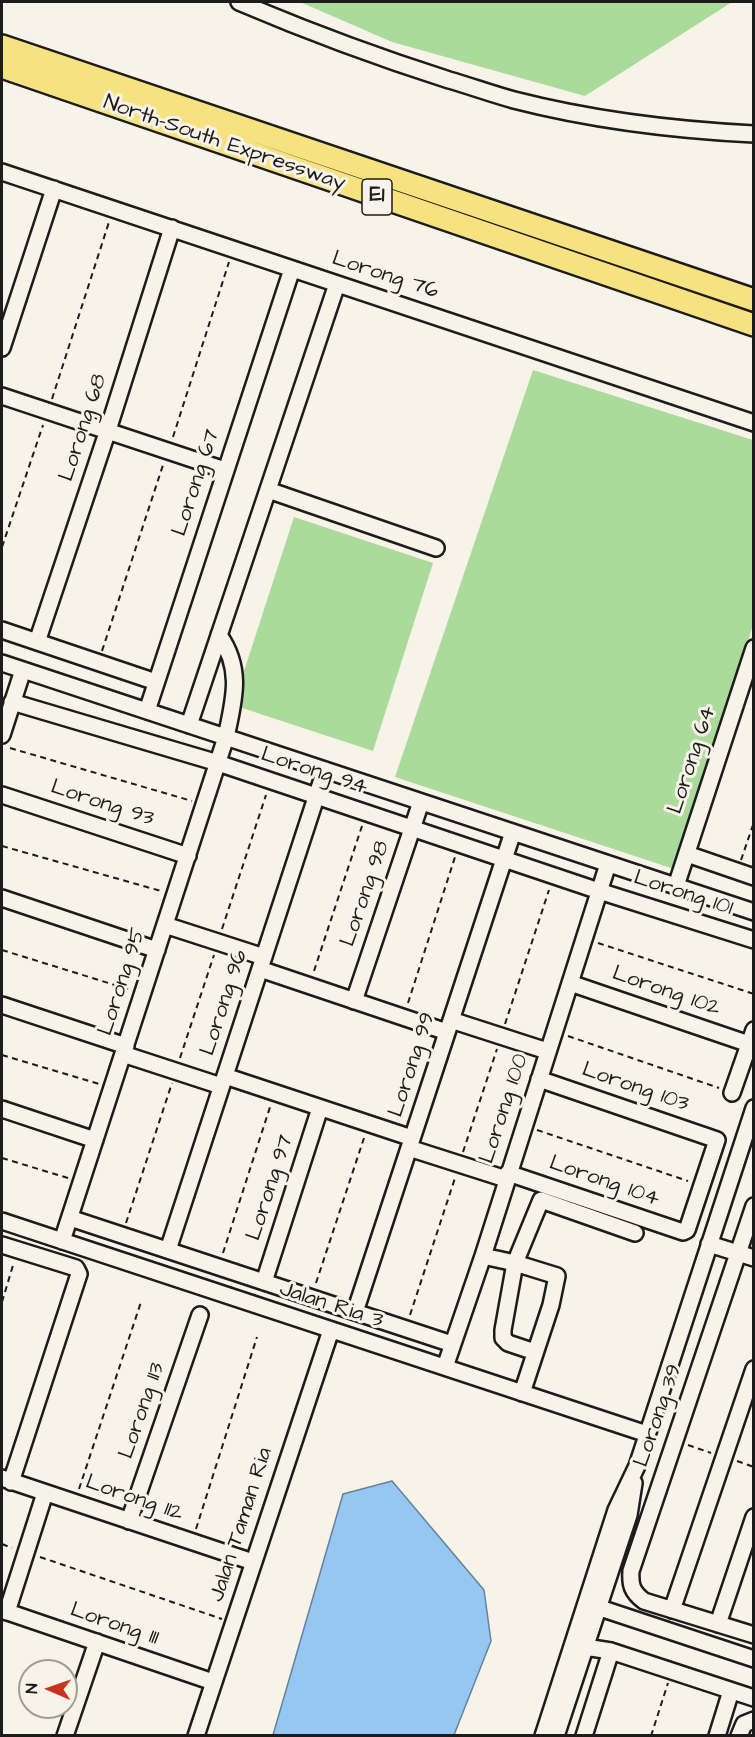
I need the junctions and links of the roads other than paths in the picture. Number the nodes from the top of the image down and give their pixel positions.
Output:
1 (239, 2) edge
2 (2, 46) edge
3 (2, 67) edge
4 (753, 134) edge
5 (2, 171) edge
6 (54, 189) junction
7 (172, 228) junction
8 (292, 269) junction
9 (337, 284) junction
10 (753, 300) edge
11 (753, 325) edge
12 (2, 348) edge
13 (2, 396) edge
14 (753, 423) edge
15 (108, 430) junction
16 (225, 470) junction
17 (268, 490) junction
18 (436, 548) dead end
19 (2, 630) edge
20 (219, 635) junction
21 (38, 642) junction
22 (753, 653) edge
23 (2, 663) edge
24 (23, 670) junction
25 (156, 682) junction
26 (12, 702) junction
27 (147, 711) junction
28 (189, 725) junction
29 (2, 735) edge
30 (226, 737) junction
31 (218, 763) junction
32 (325, 770) junction
33 (2, 795) edge
34 (316, 796) junction
35 (421, 802) junction
36 (412, 828) junction
37 (513, 832) junction
38 (687, 854) junction
39 (188, 856) junction
40 (504, 859) junction
41 (608, 864) junction
42 (753, 877) edge
43 (676, 886) junction
44 (600, 891) junction
45 (2, 898) edge
46 (753, 912) edge
47 (165, 925) junction
48 (753, 940) edge
49 (157, 951) junction
50 (262, 963) junction
51 (570, 983) junction
52 (354, 1001) junction
53 (2, 1005) edge
54 (449, 1026) junction
55 (751, 1037) edge
56 (124, 1050) junction
57 (547, 1051) junction
58 (538, 1079) junction
59 (223, 1081) junction
60 (732, 1093) road end
61 (320, 1108) junction
62 (753, 1108) edge
63 (2, 1109) edge
64 (95, 1140) junction
65 (411, 1143) junction
66 (507, 1176) junction
67 (753, 1206) edge
68 (70, 1218) junction
69 (2, 1221) edge
70 (687, 1230) joint
71 (635, 1233) dead end
72 (62, 1241) junction
73 (709, 1244) junction
74 (2, 1245) edge
75 (168, 1250) junction
76 (738, 1253) junction
77 (483, 1256) junction
78 (753, 1258) edge
79 (515, 1263) junction
80 (264, 1282) junction
81 (355, 1312) junction
82 (200, 1315) dead end
83 (331, 1330) junction
84 (452, 1344) junction
85 (535, 1352) junction
86 (445, 1367) junction
87 (753, 1369) edge
88 (522, 1393) junction
89 (647, 1434) junction
90 (6, 1480) edge
91 (45, 1493) junction
92 (753, 1516) edge
93 (129, 1521) junction
94 (253, 1562) junction
95 (592, 1605) junction
96 (672, 1610) junction
97 (4, 1611) edge
98 (718, 1624) junction
99 (753, 1635) edge
100 (97, 1642) junction
101 (585, 1647) junction
102 (610, 1651) junction
103 (753, 1659) edge
104 (213, 1682) junction
105 (731, 1691) junction
106 (753, 1698) edge
107 (753, 1720) edge
108 (65, 1736) edge
109 (196, 1736) edge
110 (543, 1736) edge
111 (556, 1736) edge
112 (584, 1736) edge
113 (717, 1736) edge
114 (739, 1736) edge

1 - 4 street
2 - 10 highway, North–South Expressway / E1
3 - 11 highway, North–South Expressway / E1
5 - 6 street, Lorong 76
6 - 7 street, Lorong 76
6 - 12 street
7 - 8 street, Lorong 76
7 - 15 street, Lorong 68
8 - 9 street, Lorong 76
8 - 16 street, Lorong 67
9 - 14 street, Lorong 76
9 - 17 street
13 - 15 street
15 - 16 street
15 - 21 street, Lorong 68
16 - 25 street, Lorong 67
17 - 18 street
17 - 20 street
19 - 21 street
20 - 28 street
20 - 30 street, Lorong 95
21 - 25 street
22 - 38 street, Lorong 64
23 - 24 street
24 - 26 street
24 - 27 street
25 - 27 street, Lorong 67
26 - 29 street
26 - 31 street, Lorong 94
27 - 28 street
28 - 30 street
30 - 31 street, Lorong 95
30 - 32 street
31 - 34 street, Lorong 94
31 - 39 street, Lorong 95
32 - 34 street, Lorong 96
32 - 35 street
33 - 39 street, Lorong 93
34 - 36 street, Lorong 94
34 - 50 street, Lorong 96
35 - 36 street, Lorong 98
35 - 37 street
36 - 40 street, Lorong 94
36 - 52 street, Lorong 98
37 - 40 street, Lorong 99
37 - 41 street
38 - 42 street
38 - 43 street, Lorong 64
39 - 47 street, Lorong 95
40 - 44 street, Lorong 94
40 - 54 street, Lorong 99
41 - 43 street
41 - 44 street, Lorong 100
43 - 46 street
44 - 48 street, Lorong 101
44 - 51 street, Lorong 100
45 - 49 street
47 - 49 street, Lorong 95
47 - 50 street
49 - 56 street, Lorong 95
50 - 52 street
50 - 59 street, Lorong 96
51 - 55 street, Lorong 102
51 - 57 street, Lorong 100
52 - 54 street
53 - 56 street, Lorong 104
54 - 57 street
54 - 65 street, Lorong 99
55 - 60 street
56 - 59 street, Lorong 104
56 - 64 street, Lorong 95
57 - 58 street, Lorong 100
58 - 66 street, Lorong 100
58 - 70 street, Lorong 103
59 - 61 street, Lorong 104
59 - 75 street, Lorong 96
61 - 65 street, Lorong 104
61 - 80 street, Lorong 97
62 - 73 street
63 - 64 street
64 - 68 street, Lorong 95
65 - 66 street, Lorong 104
65 - 81 street, Lorong 99
66 - 70 street, Lorong 104
66 - 77 street, Lorong 100
67 - 76 street, Lorong 39
68 - 72 street, Lorong 95
68 - 75 street
69 - 72 street, Jalan Ria 3
71 - 79 street
72 - 83 street, Jalan Ria 3
73 - 76 street
73 - 89 street
74 - 90 street
75 - 80 street
76 - 78 street
76 - 96 street, Lorong 39
77 - 79 street
77 - 84 street, Lorong 100
79 - 85 street
79 - 85 street
80 - 81 street
81 - 84 street
82 - 93 street, Lorong 113
83 - 86 street, Jalan Ria 3
83 - 94 street, Jalan Taman Ria
84 - 86 street, Lorong 100
85 - 88 street
86 - 88 street, Jalan Ria 3
87 - 96 street
88 - 89 street, Jalan Ria 3
89 - 95 street
90 - 91 street, Lorong 112
91 - 93 street, Lorong 112
91 - 97 street
92 - 98 street
93 - 94 street, Lorong 112
94 - 104 street, Jalan Taman Ria
95 - 101 street
95 - 103 street
95 - 110 street
96 - 98 street
97 - 100 street, Lorong 111
98 - 99 street
100 - 104 street, Lorong 111
100 - 108 street
101 - 102 street
101 - 111 street
102 - 105 street
102 - 112 street
104 - 109 street, Jalan Taman Ria
105 - 106 street
105 - 113 street
107 - 114 street

